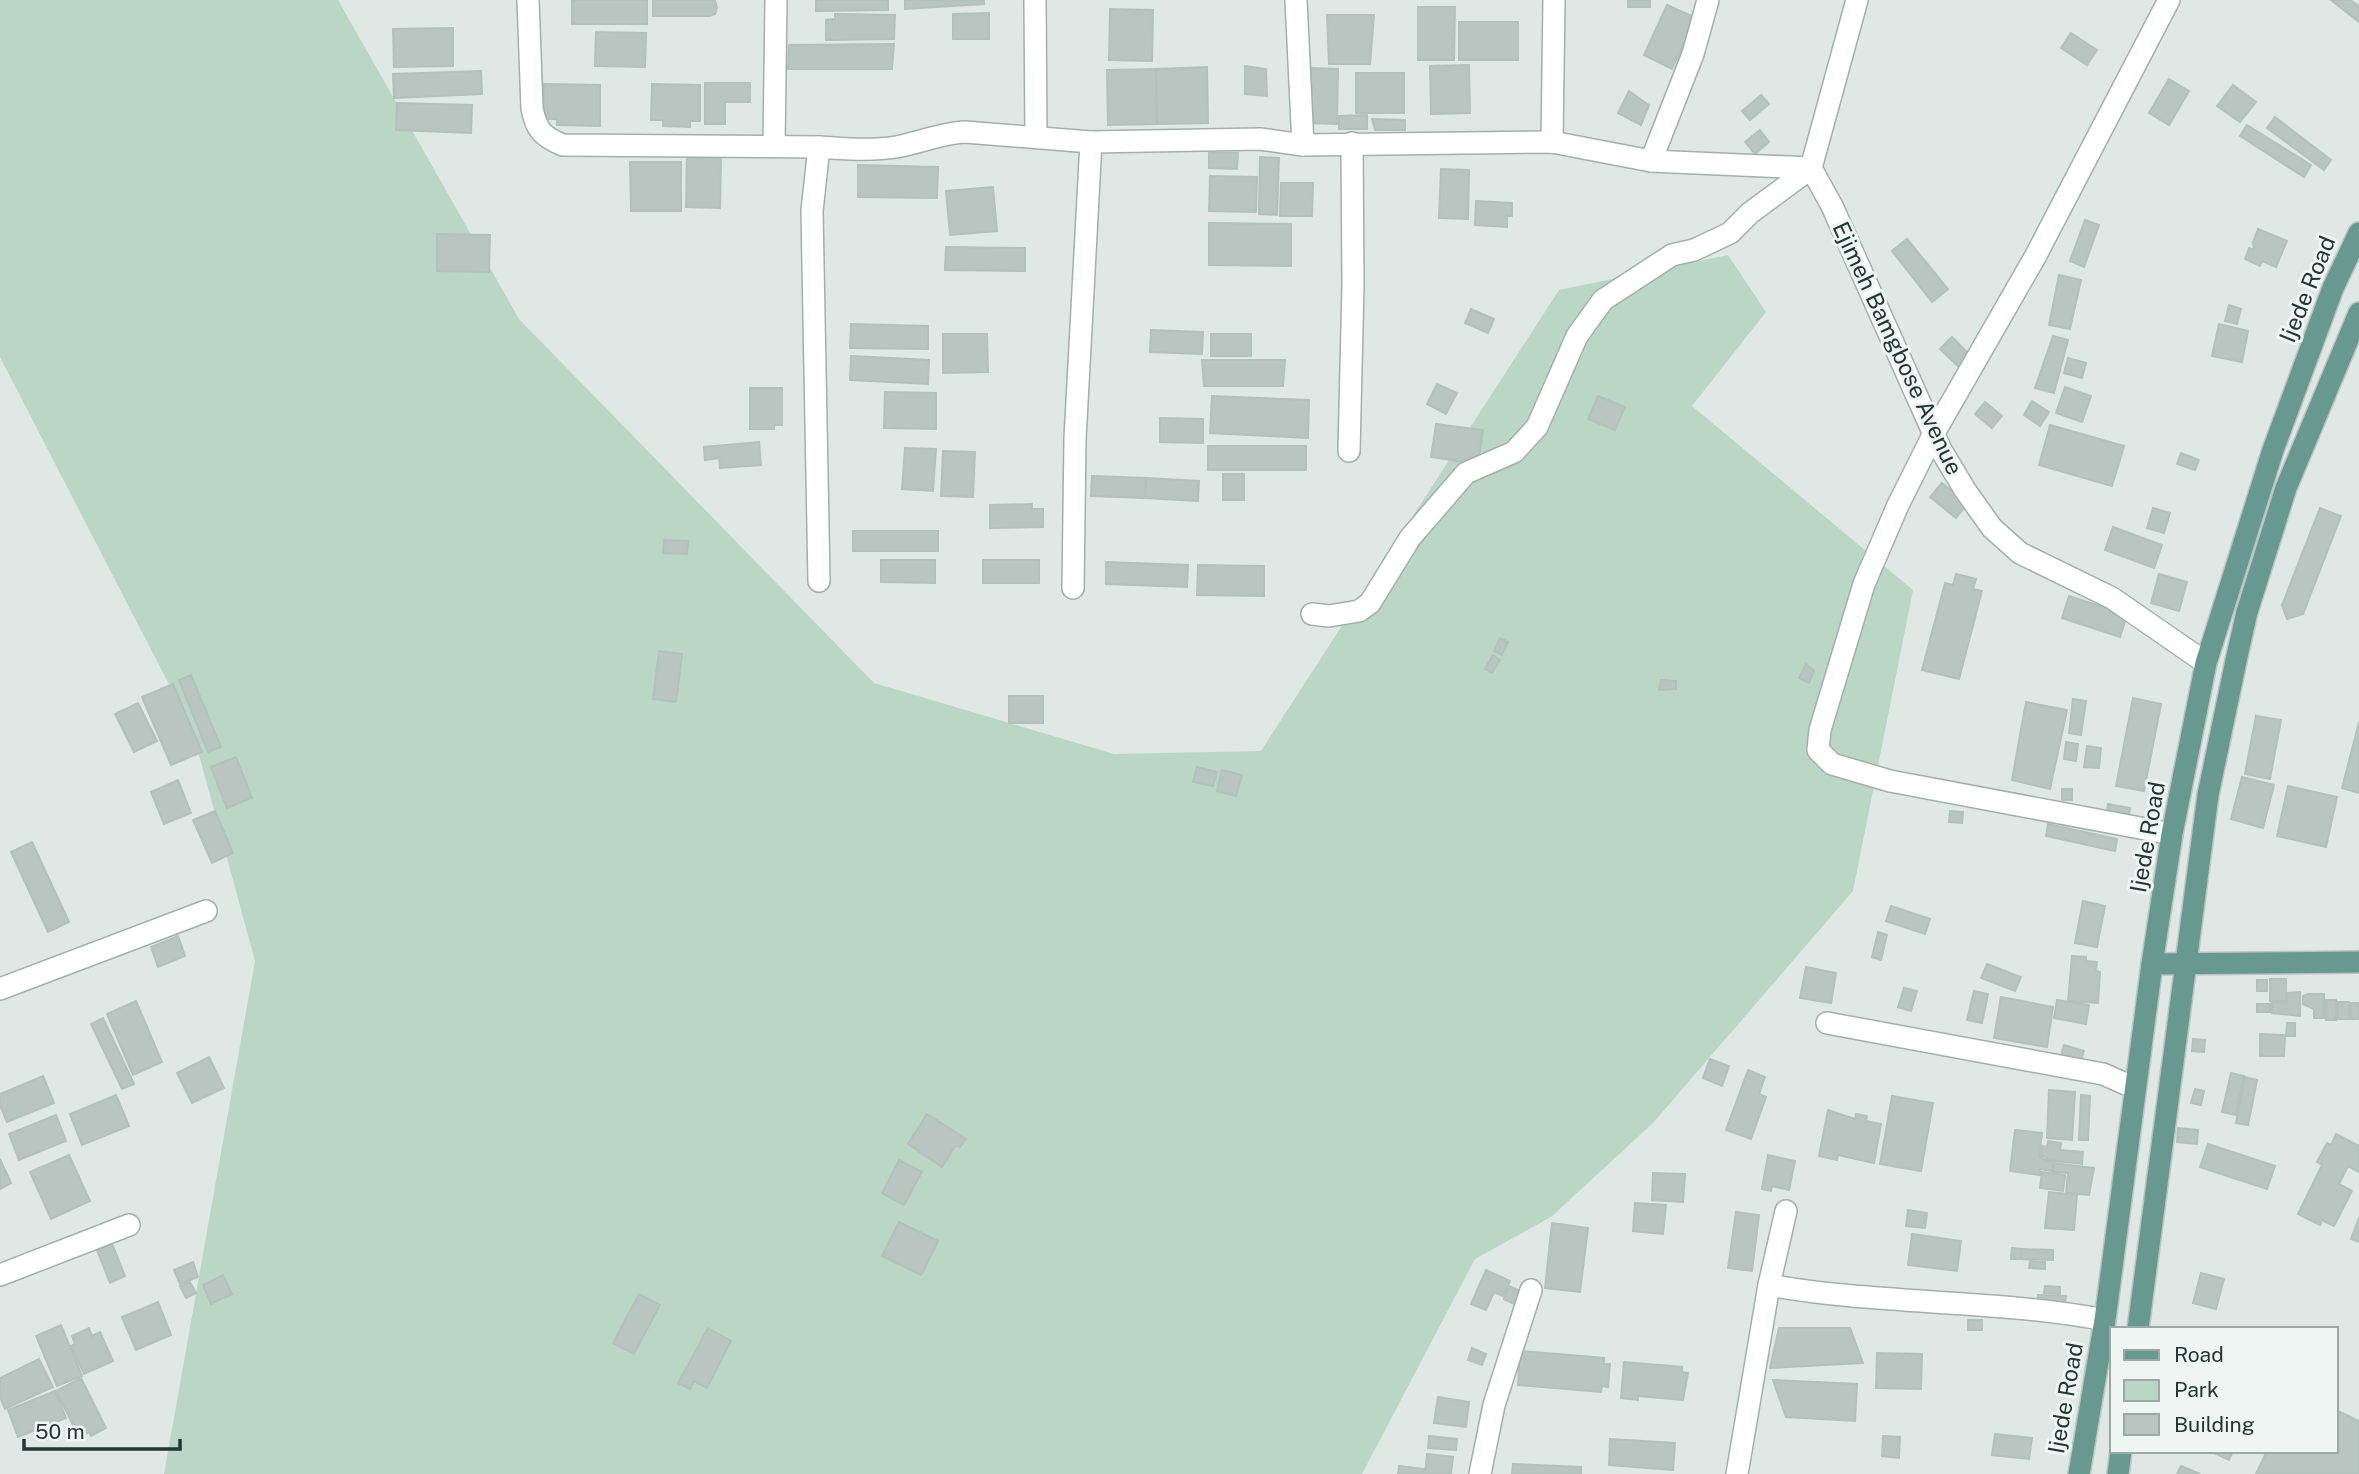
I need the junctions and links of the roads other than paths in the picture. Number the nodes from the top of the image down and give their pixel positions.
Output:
1 (528, 0) edge
2 (776, 0) edge
3 (1035, 0) edge
4 (1296, 0) edge
5 (1554, 0) edge
6 (1708, 0) edge
7 (1857, 0) edge
8 (2169, 0) edge
9 (1036, 136) junction
10 (1091, 142) junction
11 (1552, 142) junction
12 (1352, 143) junction
13 (1304, 145) junction
14 (774, 146) junction
15 (819, 146) junction
16 (1651, 161) junction
17 (1811, 168) junction
18 (2359, 233) edge
19 (2359, 313) edge
20 (1934, 433) junction
21 (1349, 451) dead end
22 (819, 581) dead end
23 (1073, 588) dead end
24 (1312, 614) dead end
25 (2206, 663) junction
26 (2172, 834) junction
27 (206, 911) dead end
28 (2359, 962) edge
29 (2152, 964) junction
30 (2186, 964) junction
31 (0, 989) edge
32 (1826, 1023) dead end
33 (2135, 1088) junction
34 (1786, 1211) dead end
35 (129, 1224) dead end
36 (0, 1275) edge
37 (1769, 1285) junction
38 (1531, 1290) dead end
39 (2105, 1320) junction
40 (2138, 1327) edge
41 (2121, 1453) edge
42 (1480, 1474) edge
43 (1737, 1474) edge
44 (2079, 1474) edge
45 (2118, 1474) edge

1 - 14 street
2 - 14 street
3 - 9 street
4 - 13 street
5 - 11 street
6 - 16 street
7 - 17 street
8 - 20 street
9 - 10 street
9 - 15 street
10 - 13 street
10 - 23 street
11 - 12 street
11 - 16 street
12 - 13 street
12 - 21 street
14 - 15 street
15 - 22 street
16 - 17 street
17 - 20 street, Ejimeh Bamgbose Avenue
17 - 24 street
18 - 25 main road, Ijede Road
19 - 30 main road
20 - 25 street, Ejimeh Bamgbose Avenue
20 - 26 street
25 - 26 main road, Ijede Road
26 - 29 main road, Ijede Road
27 - 31 street
28 - 30 main road
29 - 30 main road
29 - 33 main road, Ijede Road
30 - 40 main road
32 - 33 street
33 - 39 main road, Ijede Road
34 - 37 street
35 - 36 street
37 - 39 street
37 - 43 street
38 - 42 street
39 - 44 main road, Ijede Road
41 - 45 main road

